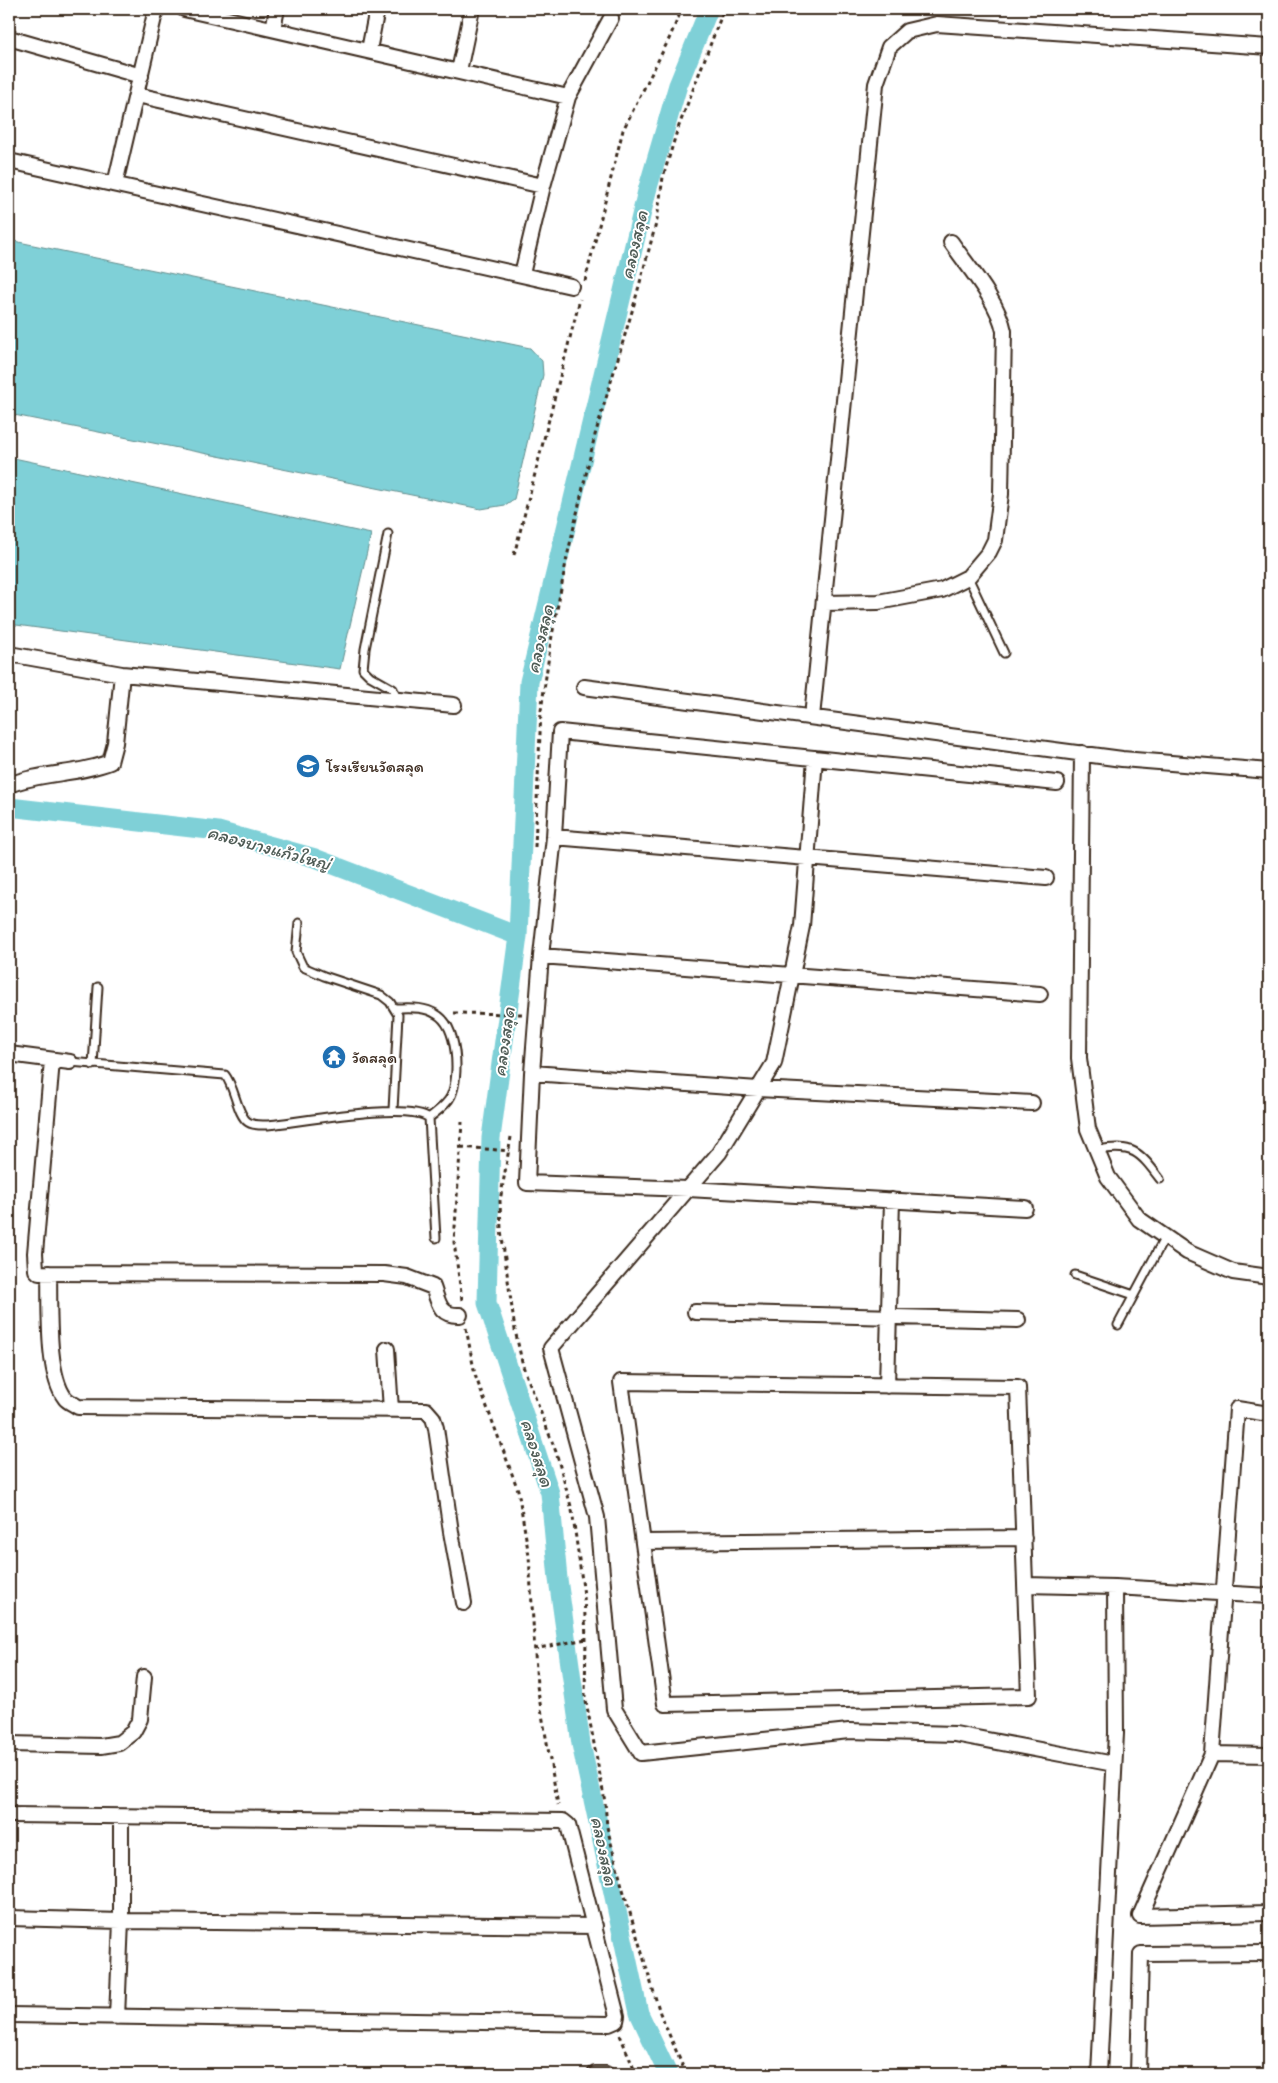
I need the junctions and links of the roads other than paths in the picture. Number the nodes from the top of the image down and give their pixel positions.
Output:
1 (156, 9) edge
2 (184, 9) edge
3 (277, 9) edge
4 (378, 9) edge
5 (472, 9) edge
6 (612, 18) dead end
7 (273, 29) junction
8 (9, 38) edge
9 (1269, 47) edge
10 (369, 50) junction
11 (459, 71) junction
12 (141, 76) junction
13 (137, 95) junction
14 (568, 97) junction
15 (9, 161) edge
16 (115, 184) junction
17 (543, 186) junction
18 (951, 242) dead end
19 (522, 274) junction
20 (577, 289) road end
21 (388, 534) dead end
22 (968, 577) junction
23 (824, 603) junction
24 (1004, 653) dead end
25 (9, 654) edge
26 (122, 674) junction
27 (584, 687) dead end
28 (397, 700) junction
29 (454, 705) dead end
30 (812, 717) junction
31 (1082, 753) junction
32 (814, 758) junction
33 (1269, 771) edge
34 (1057, 783) dead end
35 (9, 785) edge
36 (554, 837) junction
37 (807, 858) junction
38 (1046, 878) dead end
39 (298, 923) dead end
40 (541, 956) junction
41 (792, 975) junction
42 (98, 987) dead end
43 (1040, 994) dead end
44 (394, 1008) junction
45 (9, 1054) edge
46 (52, 1061) junction
47 (70, 1062) joint
48 (93, 1065) junction
49 (532, 1073) junction
50 (758, 1089) junction
51 (1032, 1102) dead end
52 (393, 1110) junction
53 (429, 1118) junction
54 (1097, 1150) junction
55 (1160, 1179) dead end
56 (688, 1189) junction
57 (892, 1200) junction
58 (1025, 1208) dead end
59 (1165, 1237) junction
60 (436, 1238) dead end
61 (49, 1273) junction
62 (1075, 1275) dead end
63 (1269, 1277) edge
64 (1134, 1295) junction
65 (695, 1312) dead end
66 (463, 1316) road end
67 (889, 1318) junction
68 (1018, 1320) dead end
69 (1118, 1325) dead end
70 (387, 1349) dead end
71 (887, 1386) junction
72 (391, 1410) junction
73 (1269, 1414) edge
74 (1024, 1538) junction
75 (643, 1542) junction
76 (1025, 1585) junction
77 (1115, 1587) junction
78 (1225, 1593) junction
79 (1269, 1596) edge
80 (464, 1603) dead end
81 (144, 1677) dead end
82 (9, 1744) edge
83 (1212, 1754) junction
84 (1269, 1756) edge
85 (1114, 1764) junction
86 (9, 1815) edge
87 (121, 1817) junction
88 (1269, 1913) edge
89 (9, 1918) edge
90 (121, 1921) junction
91 (595, 1926) junction
92 (1269, 1952) edge
93 (9, 2015) edge
94 (117, 2017) junction
95 (595, 2074) edge
96 (606, 2074) edge
97 (1099, 2074) edge
98 (1138, 2074) edge

1 - 12 street
2 - 7 street
3 - 7 street
4 - 10 street
5 - 11 street
6 - 14 street
7 - 10 street
8 - 12 street
9 - 23 street
10 - 11 street
11 - 14 street
12 - 13 street
13 - 16 street
13 - 17 street
14 - 17 street
15 - 16 street
16 - 19 street
17 - 19 street
18 - 22 street
19 - 20 street
21 - 28 lane
22 - 23 street
22 - 24 lane
23 - 30 street
25 - 26 street
26 - 28 street
26 - 35 street
27 - 30 street
28 - 29 street
30 - 31 street
31 - 33 street
31 - 54 street
32 - 34 street
32 - 36 street
32 - 37 street
36 - 37 street
36 - 40 street
37 - 38 street
37 - 41 street
39 - 44 lane
40 - 41 street
40 - 49 street
41 - 43 street
41 - 50 street
42 - 48 lane
44 - 52 lane
44 - 53 lane
45 - 46 street
46 - 47 street
46 - 61 street
47 - 48 lane
48 - 52 lane
49 - 50 street
49 - 56 street
50 - 51 street
50 - 56 street
52 - 53 lane
53 - 60 lane
54 - 55 lane
54 - 59 street
56 - 57 street
56 - 85 street
57 - 58 street
57 - 67 street
59 - 63 street
59 - 64 lane
61 - 66 street
61 - 72 street
62 - 64 lane
64 - 69 lane
65 - 67 street
67 - 68 street
67 - 71 street
70 - 72 street
71 - 74 street
71 - 75 street
72 - 80 street
73 - 78 street
74 - 75 street
74 - 76 street
75 - 76 street
76 - 77 street
77 - 78 street
77 - 85 street
78 - 79 street
78 - 83 street
81 - 82 street
83 - 84 street
83 - 88 street
85 - 97 street
86 - 87 street
87 - 90 street
87 - 91 street
89 - 90 street
90 - 91 street
90 - 94 street
91 - 94 street
92 - 98 street
93 - 94 street
95 - 96 street

